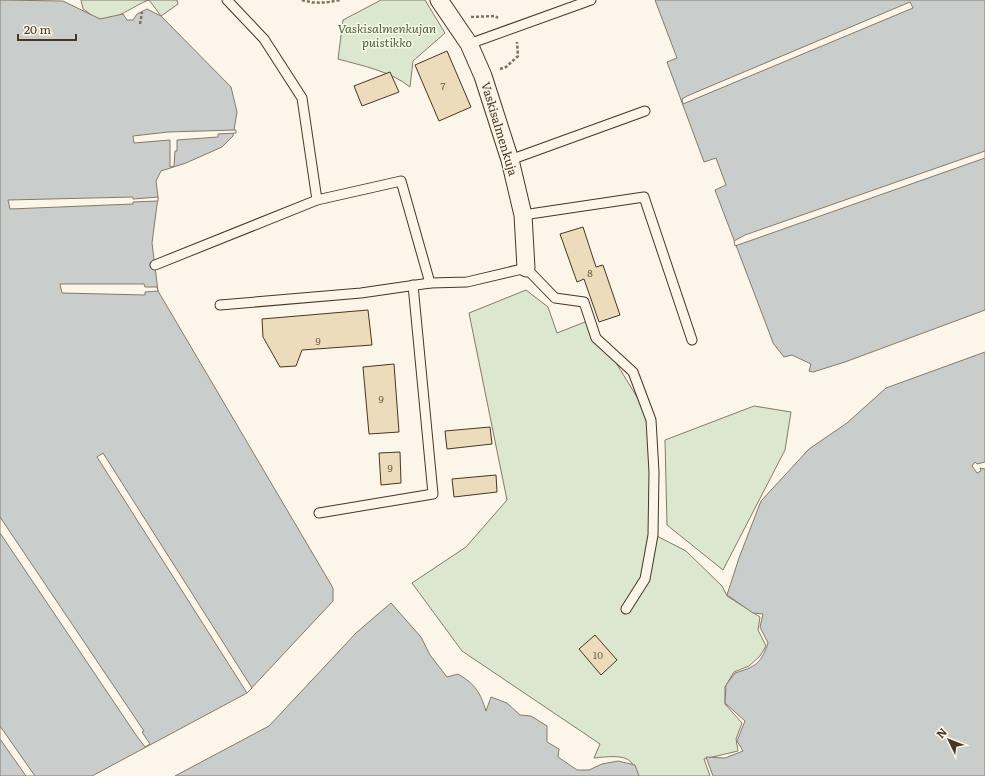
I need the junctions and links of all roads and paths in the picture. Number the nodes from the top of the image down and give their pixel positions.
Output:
1 (227, 0) edge
2 (302, 0) edge
3 (340, 0) edge
4 (439, 0) edge
5 (591, 0) edge
6 (142, 12) dead end
7 (140, 24) dead end
8 (468, 44) junction
9 (645, 111) dead end
10 (510, 160) junction
11 (316, 200) junction
12 (523, 215) junction
13 (154, 265) dead end
14 (526, 268) junction
15 (430, 283) junction
16 (414, 286) junction
17 (220, 305) dead end
18 (692, 340) dead end
19 (319, 512) dead end
20 (626, 609) dead end

1 - 11 lane
2 - 3 path
4 - 8 street, Vaskisalmenkuja
5 - 8 lane
6 - 7 path
8 - 10 street, Vaskisalmenkuja
9 - 10 lane
10 - 12 street, Vaskisalmenkuja
11 - 13 lane
11 - 15 lane
12 - 14 street, Vaskisalmenkuja
12 - 18 lane
14 - 15 lane
14 - 20 lane
15 - 16 lane
16 - 17 lane
16 - 19 lane

